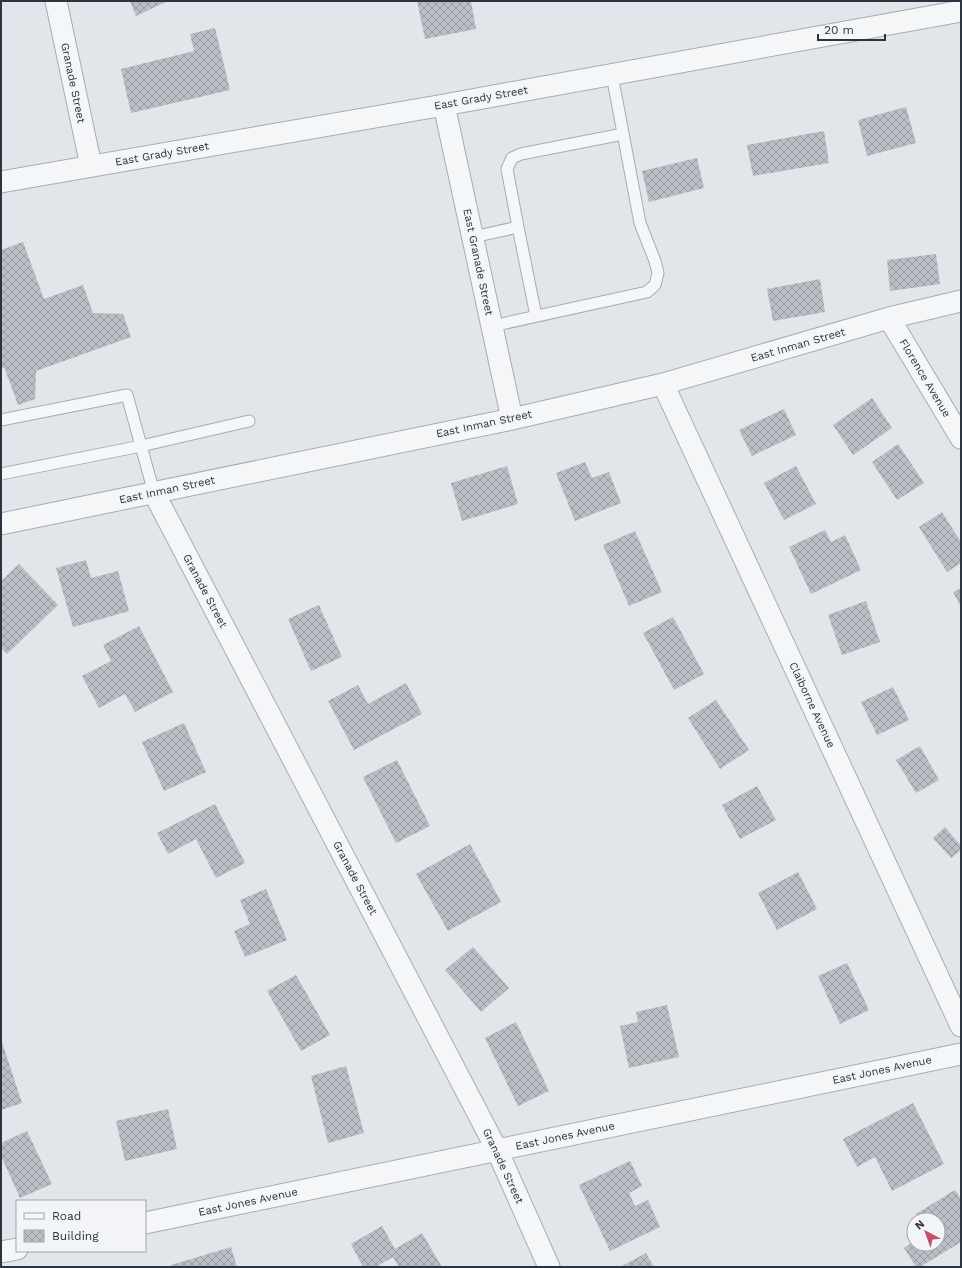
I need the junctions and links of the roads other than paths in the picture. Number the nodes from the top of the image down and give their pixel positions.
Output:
1 (56, 1) edge
2 (961, 11) edge
3 (612, 75) junction
4 (444, 105) junction
5 (623, 134) junction
6 (91, 166) junction
7 (1, 182) edge
8 (518, 227) junction
9 (473, 237) junction
10 (961, 301) edge
11 (536, 316) junction
12 (889, 318) junction
13 (492, 326) junction
14 (663, 384) junction
15 (512, 418) junction
16 (1, 420) edge
17 (249, 421) dead end
18 (961, 438) edge
19 (141, 446) junction
20 (1, 474) edge
21 (154, 492) junction
22 (1, 524) edge
23 (961, 1026) edge
24 (961, 1054) edge
25 (497, 1150) junction
26 (146, 1223) edge
27 (16, 1249) edge
28 (1, 1252) edge
29 (549, 1267) edge

1 - 6 street, Granade Street
2 - 3 street, East Grady Street
3 - 4 street, East Grady Street
3 - 5 lane
4 - 6 street, East Grady Street
4 - 9 street, East Granade Street
5 - 8 lane
5 - 11 lane
6 - 7 street, East Grady Street
8 - 9 lane
8 - 11 lane
9 - 13 street, East Granade Street
10 - 12 street, East Inman Street
11 - 13 lane
12 - 14 street, East Inman Street
12 - 18 street, Florence Avenue
13 - 15 street, East Granade Street
14 - 15 street, East Inman Street
14 - 23 street, Claiborne Avenue
15 - 21 street, East Inman Street
16 - 19 lane
17 - 19 lane
19 - 20 lane
19 - 21 lane
21 - 22 street, East Inman Street
21 - 25 street, Granade Street
24 - 25 street, East Jones Avenue
25 - 26 street, East Jones Avenue
25 - 29 street, Granade Street
27 - 28 street

